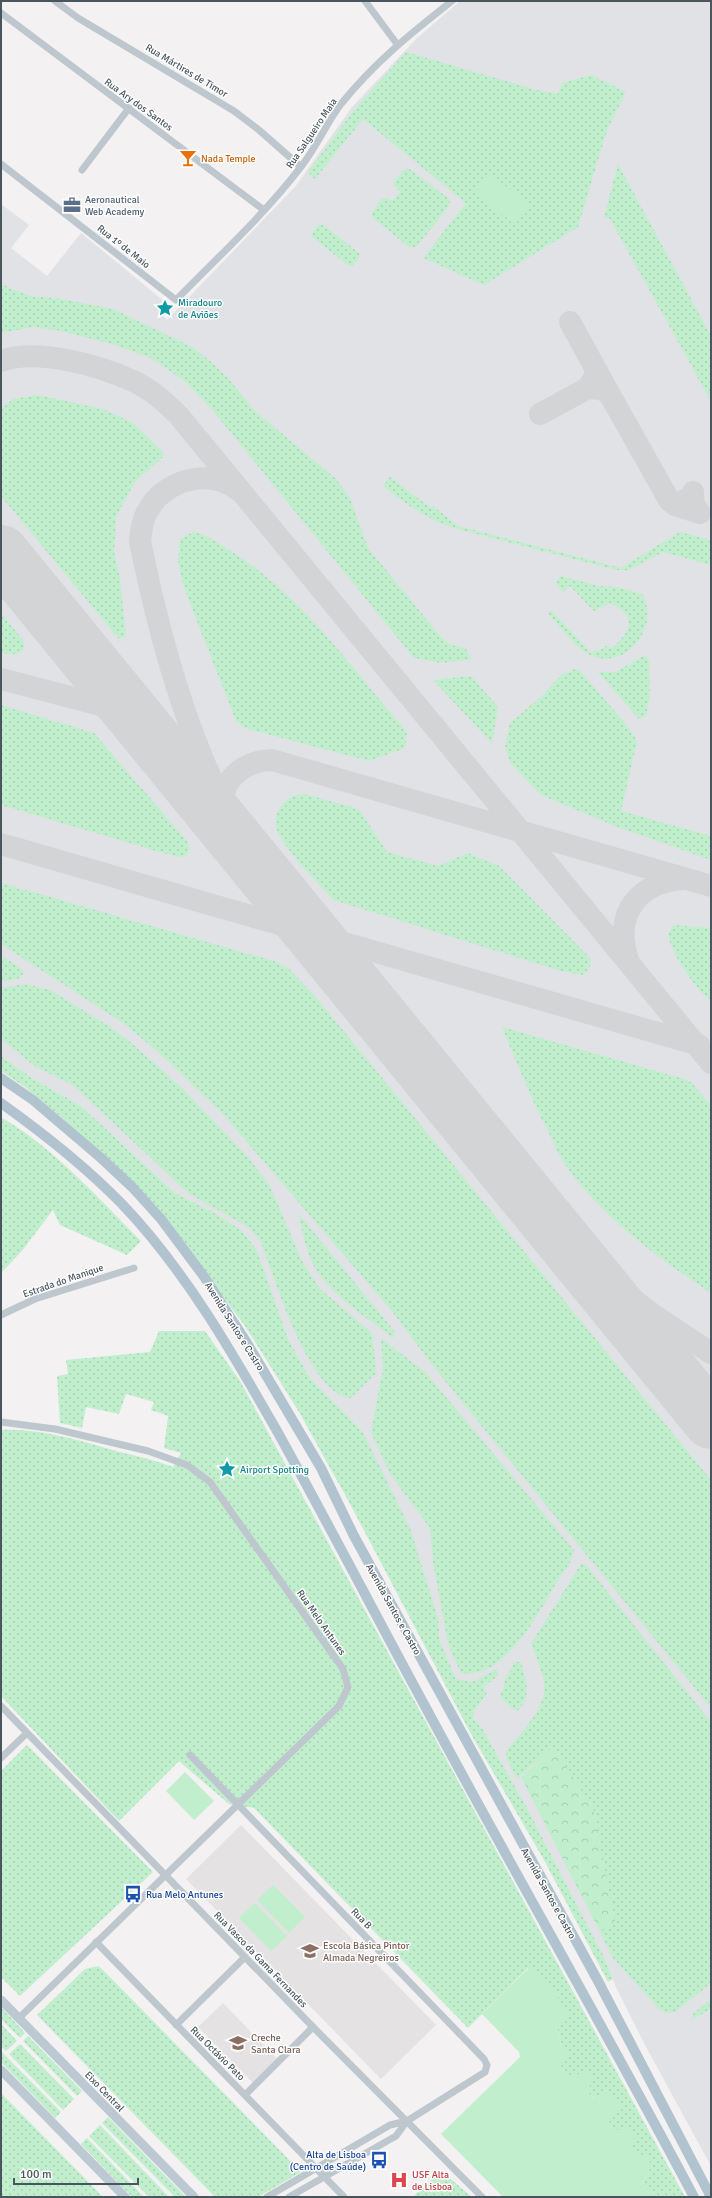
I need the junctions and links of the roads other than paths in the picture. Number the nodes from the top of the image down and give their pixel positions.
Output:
1 (55, 1) edge
2 (365, 1) edge
3 (452, 1) edge
4 (1, 13) edge
5 (397, 44) junction
6 (129, 108) junction
7 (1, 164) edge
8 (301, 167) junction
9 (82, 170) dead end
10 (264, 210) junction
11 (176, 300) joint
12 (1, 1078) edge
13 (1, 1103) edge
14 (134, 1268) dead end
15 (1, 1315) edge
16 (1, 1422) edge
17 (1, 1706) edge
18 (27, 1733) junction
19 (190, 1755) dead end
20 (1, 1758) edge
21 (238, 1804) junction
22 (165, 1875) junction
23 (96, 1942) junction
24 (245, 1956) junction
25 (1, 2000) edge
26 (19, 2018) junction
27 (176, 2025) junction
28 (313, 2027) junction
29 (1, 2070) edge
30 (245, 2095) junction
31 (407, 2121) junction
32 (316, 2168) junction
33 (325, 2178) junction
34 (125, 2197) edge
35 (194, 2197) edge
36 (267, 2197) edge
37 (289, 2197) edge
38 (344, 2197) edge
39 (482, 2197) edge
40 (694, 2197) edge
41 (711, 2197) edge

1 - 8 street, Rua Mártires de Timor
2 - 5 street
3 - 5 street, Rua Salgueiro Maia
4 - 6 street, Rua Ary dos Santos
5 - 8 street, Rua Salgueiro Maia
6 - 9 street
6 - 10 street, Rua Ary dos Santos
7 - 11 street, Rua 1º de Maio
8 - 10 street, Rua Salgueiro Maia
10 - 11 street, Rua Salgueiro Maia
12 - 41 main road, Avenida Santos e Castro
13 - 40 main road, Avenida Santos e Castro
14 - 15 street, Estrada do Manique
16 - 21 street, Rua Melo Antunes
17 - 18 street, Rua Vasco da Gama Fernandes
18 - 20 street
18 - 22 street, Rua Vasco da Gama Fernandes
19 - 21 street, Rua B
21 - 22 street, Rua Melo Antunes
21 - 31 street, Rua B
22 - 23 street, Rua Melo Antunes
22 - 24 street, Rua Vasco da Gama Fernandes
23 - 26 street, Rua Melo Antunes
23 - 27 street, Rua Octávio Pato
24 - 27 street
24 - 28 street, Rua Vasco da Gama Fernandes
25 - 26 main road, Eixo Central
26 - 35 main road, Eixo Central
27 - 30 street, Rua Octávio Pato
28 - 30 street
28 - 31 street, Rua Vasco da Gama Fernandes
29 - 34 main road
30 - 32 street, Rua Octávio Pato
31 - 32 street
31 - 33 street
31 - 39 street, Rua Vasco da Gama Fernandes
32 - 33 street, Rua Octávio Pato
32 - 36 street
33 - 37 street
33 - 38 street, Rua Octávio Pato

